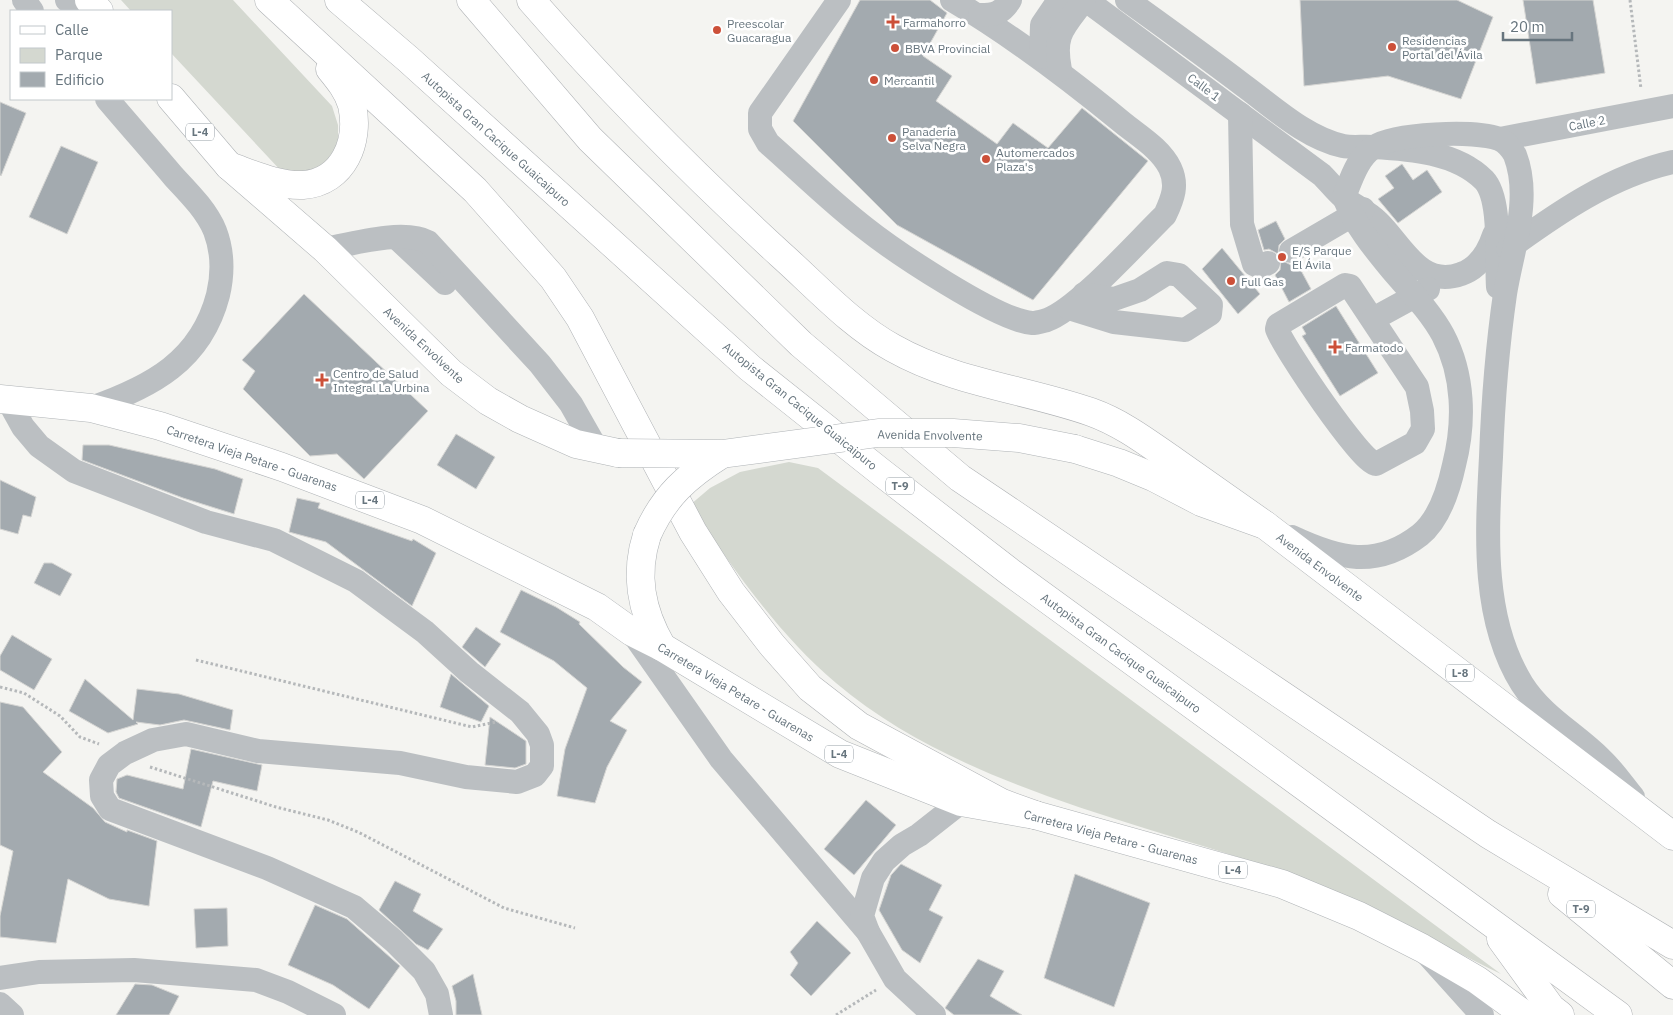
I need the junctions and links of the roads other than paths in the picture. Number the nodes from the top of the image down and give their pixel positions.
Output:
1 (68, 0) edge
2 (89, 0) edge
3 (263, 0) edge
4 (269, 0) edge
5 (471, 0) edge
6 (531, 0) edge
7 (839, 0) edge
8 (1010, 0) edge
9 (1059, 0) edge
10 (1085, 0) edge
11 (1127, 0) edge
12 (955, 2) edge
13 (344, 3) edge
14 (980, 8) edge
15 (83, 10) edge
16 (98, 10) edge
17 (1050, 64) junction
18 (172, 99) edge
19 (108, 100) edge
20 (1673, 106) edge
21 (1240, 114) junction
22 (1500, 139) junction
23 (1374, 147) junction
24 (1673, 162) edge
25 (229, 166) junction
26 (1353, 208) junction
27 (1496, 228) junction
28 (324, 249) junction
29 (1291, 250) dead end
30 (1506, 251) junction
31 (1268, 263) dead end
32 (1460, 275) junction
33 (1076, 301) junction
34 (1419, 302) junction
35 (1372, 319) junction
36 (4, 399) edge
37 (91, 408) junction
38 (597, 448) junction
39 (722, 454) junction
40 (1265, 525) junction
41 (632, 632) junction
42 (662, 647) junction
43 (961, 802) junction
44 (1035, 815) junction
45 (1663, 829) edge
46 (1488, 834) junction
47 (1486, 917) junction
48 (868, 932) junction
49 (1673, 945) edge
50 (1422, 948) junction
51 (0, 978) edge
52 (1673, 985) edge
53 (0, 1004) edge
54 (12, 1015) edge
55 (334, 1015) edge
56 (441, 1015) edge
57 (934, 1015) edge
58 (1482, 1015) edge
59 (1526, 1015) edge
60 (1560, 1015) edge
61 (1618, 1015) edge

1 - 15 street
2 - 16 main road
3 - 25 main road
4 - 44 main road
5 - 46 main road, T-9
6 - 40 main road
7 - 33 street
8 - 14 street
9 - 17 street
10 - 17 street
10 - 21 street, Calle 1
11 - 23 street, Calle 1
12 - 14 street
13 - 47 main road, Autopista Gran Cacique Guaicaipuro / T-9
14 - 17 street
17 - 33 street
18 - 25 main road, Avenida Envolvente / L-4
19 - 37 street
20 - 22 street, Calle 2
21 - 26 street, Calle 1
21 - 31 street
22 - 23 street, Calle 2
22 - 30 street
23 - 26 street
23 - 27 street
24 - 30 street
25 - 28 main road, Avenida Envolvente / L-4
26 - 29 street
26 - 32 street
26 - 34 street
27 - 30 street
27 - 32 street
28 - 38 main road, Avenida Envolvente / L-4
28 - 38 street
30 - 32 street
30 - 45 street
32 - 34 street
33 - 33 street
34 - 35 street
34 - 40 street
35 - 35 street
36 - 37 main road, Carretera Vieja Petare - Guarenas / L-4
36 - 56 street
37 - 41 main road, Carretera Vieja Petare - Guarenas / L-4
38 - 39 main road, Avenida Envolvente / L-4, bridge
39 - 40 main road, Avenida Envolvente / L-4, bridge
39 - 42 main road, bridge
40 - 45 main road, Avenida Envolvente / L-8
41 - 42 main road, Carretera Vieja Petare - Guarenas / L-4
41 - 48 street
42 - 43 main road, Carretera Vieja Petare - Guarenas / L-4
43 - 44 main road, Carretera Vieja Petare - Guarenas / L-4
43 - 48 street
44 - 50 main road, Carretera Vieja Petare - Guarenas / L-4
46 - 49 main road
46 - 52 main road, T-9
47 - 60 main road
47 - 61 main road, T-9
48 - 57 street
50 - 58 street
50 - 59 main road, Carretera Vieja Petare - Guarenas / L-4
51 - 55 street
53 - 54 street

